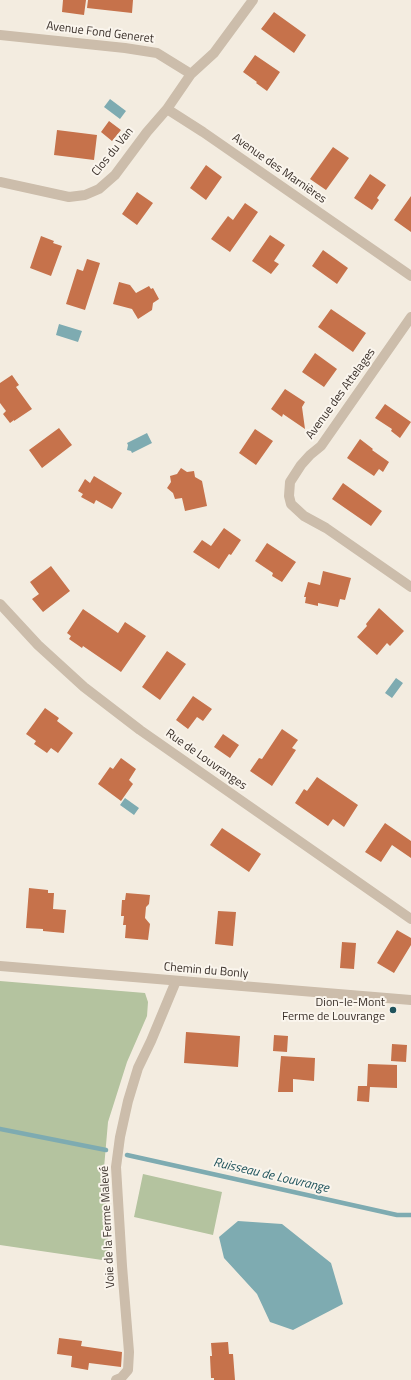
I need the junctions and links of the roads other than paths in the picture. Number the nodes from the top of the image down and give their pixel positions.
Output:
1 (253, 0) edge
2 (0, 35) edge
3 (191, 74) junction
4 (167, 109) junction
5 (0, 182) edge
6 (411, 276) edge
7 (411, 317) edge
8 (411, 587) edge
9 (0, 604) edge
10 (411, 919) edge
11 (0, 966) edge
12 (176, 981) junction
13 (411, 1000) edge
14 (116, 1380) edge

1 - 3 street
2 - 3 street, Avenue Fond Generet
3 - 4 street
4 - 5 street, Clos du Van
4 - 6 street, Avenue des Marnières
7 - 8 street, Avenue des Attelages
9 - 10 street, Rue de Louvranges
11 - 12 street, Chemin du Bonly
12 - 13 street, Chemin du Bonly
12 - 14 street, Voie de la Ferme Malevé

